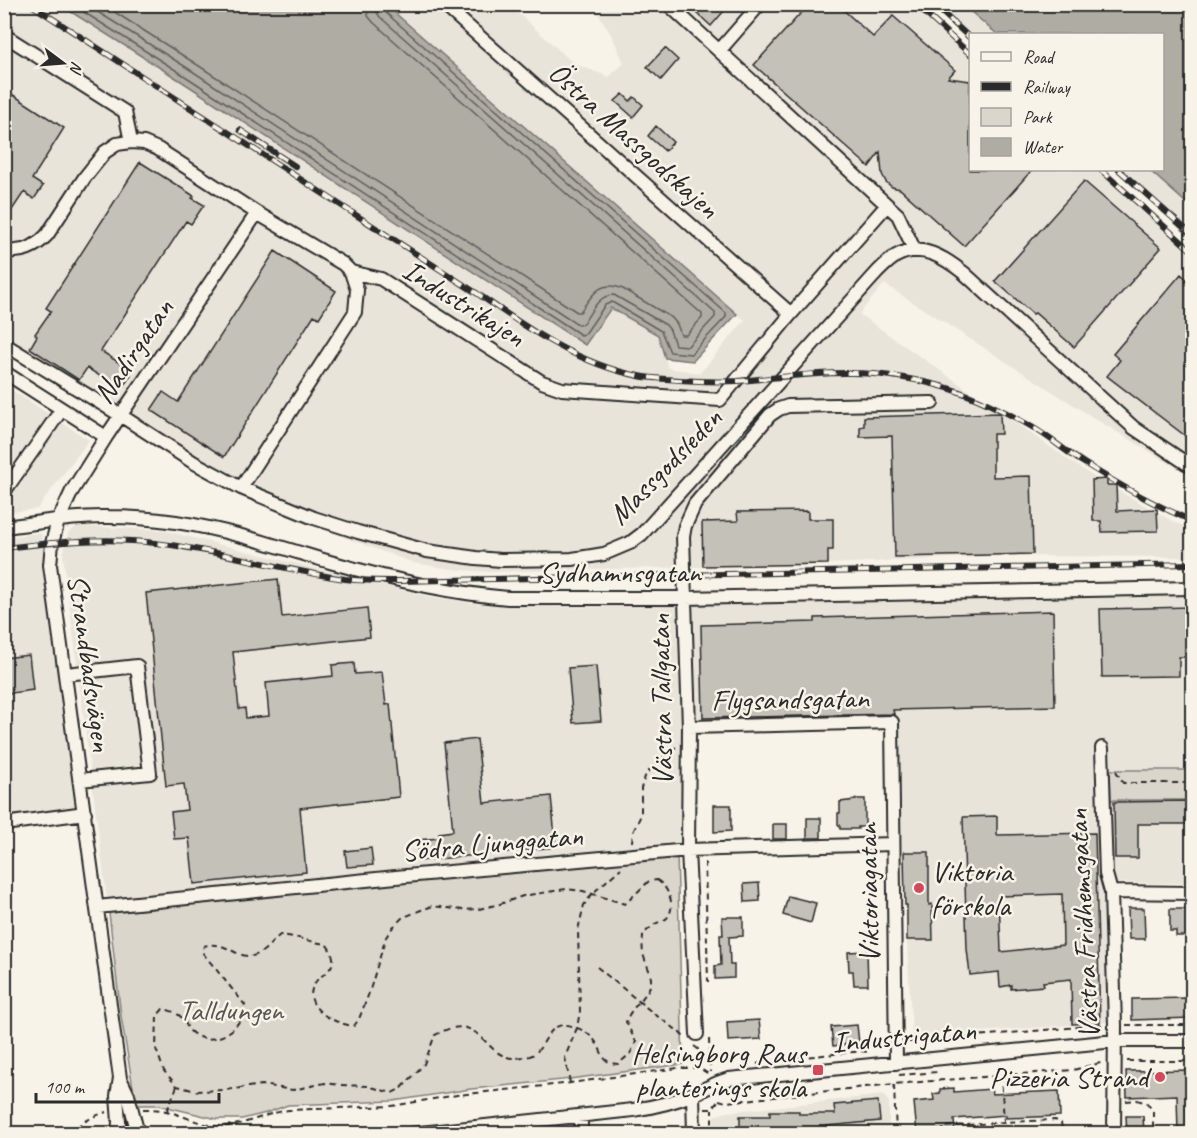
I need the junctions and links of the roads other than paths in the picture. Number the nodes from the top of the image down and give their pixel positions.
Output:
1 (443, 4) edge
2 (668, 4) edge
3 (760, 4) edge
4 (924, 4) edge
5 (4, 35) edge
6 (969, 44) edge
7 (719, 51) junction
8 (131, 142) junction
9 (1112, 171) edge
10 (887, 205) junction
11 (257, 213) junction
12 (1192, 242) edge
13 (4, 250) edge
14 (915, 250) junction
15 (351, 272) junction
16 (791, 314) junction
17 (6, 347) edge
18 (4, 372) edge
19 (932, 403) dead end
20 (62, 409) junction
21 (120, 415) junction
22 (106, 437) junction
23 (1192, 466) edge
24 (241, 488) junction
25 (4, 492) edge
26 (58, 520) junction
27 (4, 527) edge
28 (1192, 588) edge
29 (685, 598) junction
30 (66, 674) junction
31 (891, 722) joint
32 (689, 732) junction
33 (1102, 748) dead end
34 (80, 780) junction
35 (85, 813) junction
36 (4, 824) edge
37 (893, 844) junction
38 (688, 850) junction
39 (1111, 892) junction
40 (1192, 893) edge
41 (97, 908) junction
42 (703, 1036) road end
43 (1115, 1041) junction
44 (1192, 1041) edge
45 (896, 1063) junction
46 (120, 1078) junction
47 (693, 1094) junction
48 (581, 1116) junction
49 (118, 1134) edge
50 (138, 1134) edge
51 (411, 1134) edge
52 (581, 1134) edge
53 (694, 1134) edge
54 (1114, 1134) edge

1 - 16 street, Östra Massgodskajen
2 - 7 street
3 - 7 street
4 - 6 street
5 - 8 street
7 - 10 street
8 - 11 street, Industrikajen
8 - 13 street
9 - 12 street
10 - 14 street
10 - 16 street, Industrikajen
11 - 15 street, Industrikajen
11 - 21 street, Nadirgatan
14 - 23 street
14 - 24 street, Massgodsleden
15 - 16 street, Industrikajen
15 - 24 street
17 - 21 street, Massgodsleden
18 - 20 street
19 - 29 street, Västra Tallgatan
20 - 22 street
20 - 25 street
21 - 22 street, Nadirgatan
21 - 24 street, Massgodsleden
22 - 26 street, Nadirgatan
26 - 27 street, Sydhamnsgatan
26 - 29 street, Sydhamnsgatan
26 - 30 street, Strandbadsvägen
28 - 29 street, Sydhamnsgatan
29 - 32 street, Västra Tallgatan
30 - 34 street, Strandbadsvägen
30 - 34 street
31 - 32 street, Flygsandsgatan
31 - 37 street, Viktoriagatan
32 - 38 street, Västra Tallgatan
33 - 39 street, Västra Fridhemsgatan
34 - 35 street, Strandbadsvägen
35 - 36 street
35 - 41 street, Strandbadsvägen
37 - 38 street, Södra Ljunggatan
37 - 45 street, Viktoriagatan
38 - 41 street, Södra Ljunggatan
38 - 42 street, Västra Tallgatan
39 - 40 street
39 - 43 street, Västra Fridhemsgatan
41 - 46 street, Strandbadsvägen
43 - 44 street, Industrigatan
43 - 45 street, Industrigatan
43 - 54 street, Västra Fridhemsgatan
45 - 47 street, Industrigatan
46 - 49 street, Strandbadsvägen
46 - 50 street, Strandbadsvägen
47 - 48 street, Industrigatan
47 - 53 street
48 - 51 street, Industrigatan
48 - 52 street

